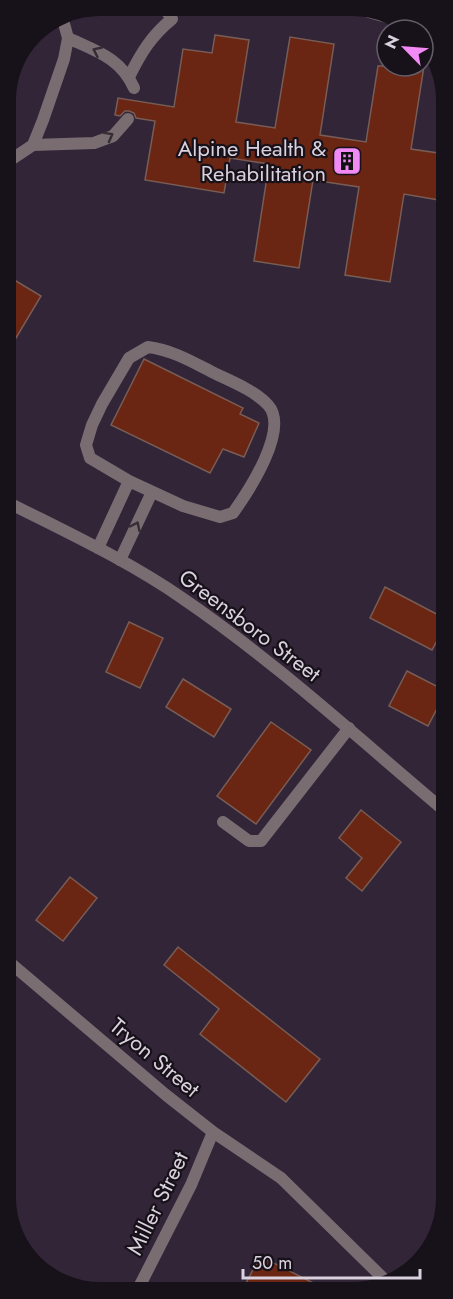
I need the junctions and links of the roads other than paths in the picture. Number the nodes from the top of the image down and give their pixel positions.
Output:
1 (170, 16) edge
2 (64, 25) edge
3 (68, 38) junction
4 (128, 119) dead end
5 (33, 145) junction
6 (17, 156) edge
7 (129, 481) junction
8 (152, 492) junction
9 (17, 507) edge
10 (98, 548) junction
11 (120, 560) junction
12 (349, 728) junction
13 (436, 803) edge
14 (224, 822) dead end
15 (16, 968) edge
16 (213, 1132) junction
17 (382, 1277) edge
18 (142, 1282) edge

1 -> 3 street
2 - 3 street
3 - 5 street
5 -> 4 street
5 - 6 street
7 - 8 street
7 - 8 street
7 - 10 street
11 -> 8 street
9 - 10 street, Greensboro Street
10 - 11 street, Greensboro Street
11 - 12 street, Greensboro Street
12 - 13 street, Greensboro Street
12 - 14 street
15 - 16 street, Tryon Street
16 - 17 street, Tryon Street
16 - 18 street, Miller Street

